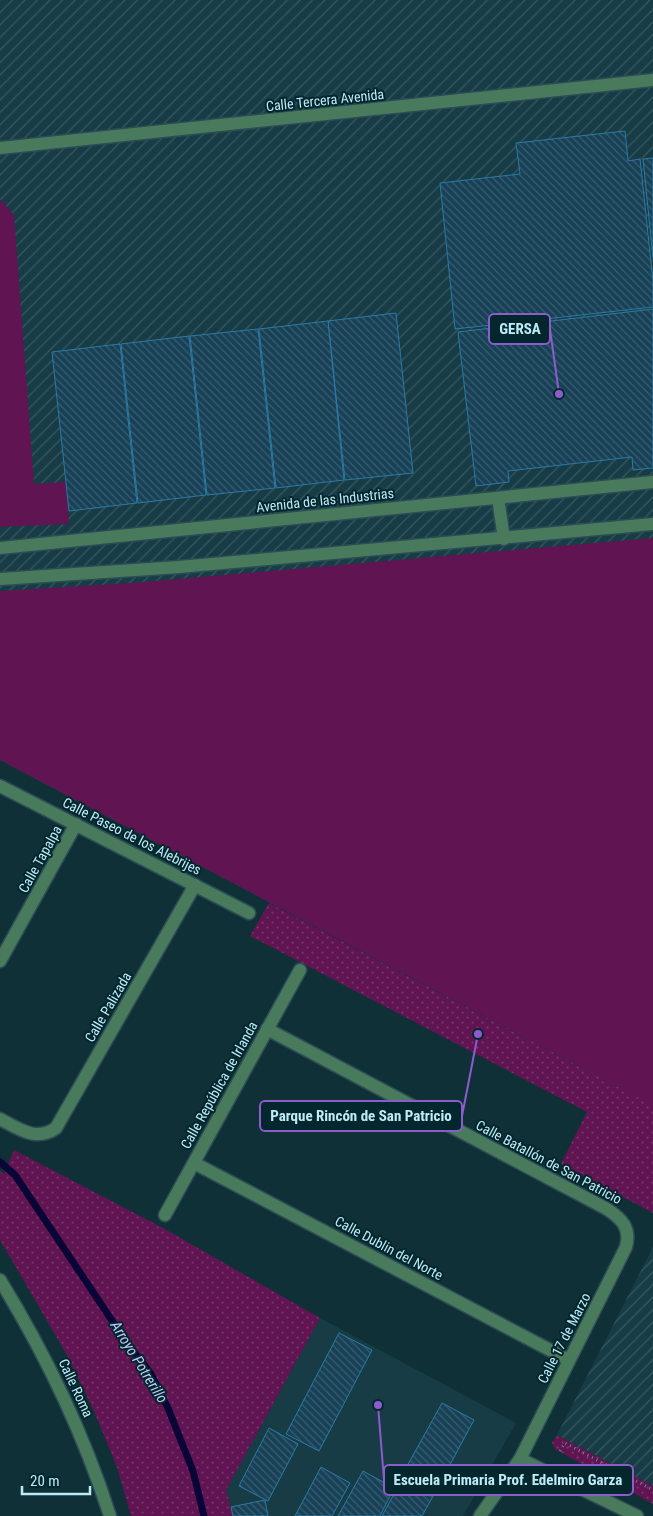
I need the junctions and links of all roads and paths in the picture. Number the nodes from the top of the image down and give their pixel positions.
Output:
1 (653, 80) edge
2 (0, 148) edge
3 (653, 482) edge
4 (498, 498) junction
5 (653, 524) edge
6 (504, 539) junction
7 (0, 548) edge
8 (0, 579) edge
9 (0, 786) edge
10 (76, 824) junction
11 (195, 885) junction
12 (250, 913) dead end
13 (0, 961) edge
14 (300, 970) dead end
15 (267, 1029) junction
16 (0, 1119) edge
17 (194, 1163) junction
18 (165, 1215) dead end
19 (627, 1228) joint
20 (0, 1280) edge
21 (569, 1360) junction
22 (560, 1452) dead end
23 (520, 1459) junction
24 (653, 1490) edge
25 (634, 1515) edge
26 (110, 1516) edge
27 (480, 1516) edge

1 - 2 street, Calle Tercera Avenida
3 - 4 street, Avenida de las Industrias
4 - 6 street
4 - 7 street, Avenida de las Industrias
5 - 6 street
6 - 8 street
9 - 10 street, Calle Paseo de los Alebrijes
10 - 11 street, Calle Paseo de los Alebrijes
10 - 13 street, Calle Tapalpa
11 - 12 street, Calle Paseo de los Alebrijes
11 - 16 street, Calle Palizada
14 - 15 street, Calle República de Irlanda
15 - 17 street, Calle República de Irlanda
15 - 19 street, Calle Batallón de San Patricio
17 - 18 street, Calle República de Irlanda
17 - 21 street, Calle Dublin del Norte
19 - 21 street, Calle 17 de Marzo
20 - 26 street, Calle Roma
21 - 23 street, Calle 17 de Marzo
22 - 24 path
23 - 25 street
23 - 27 street, Calle 17 de Marzo

